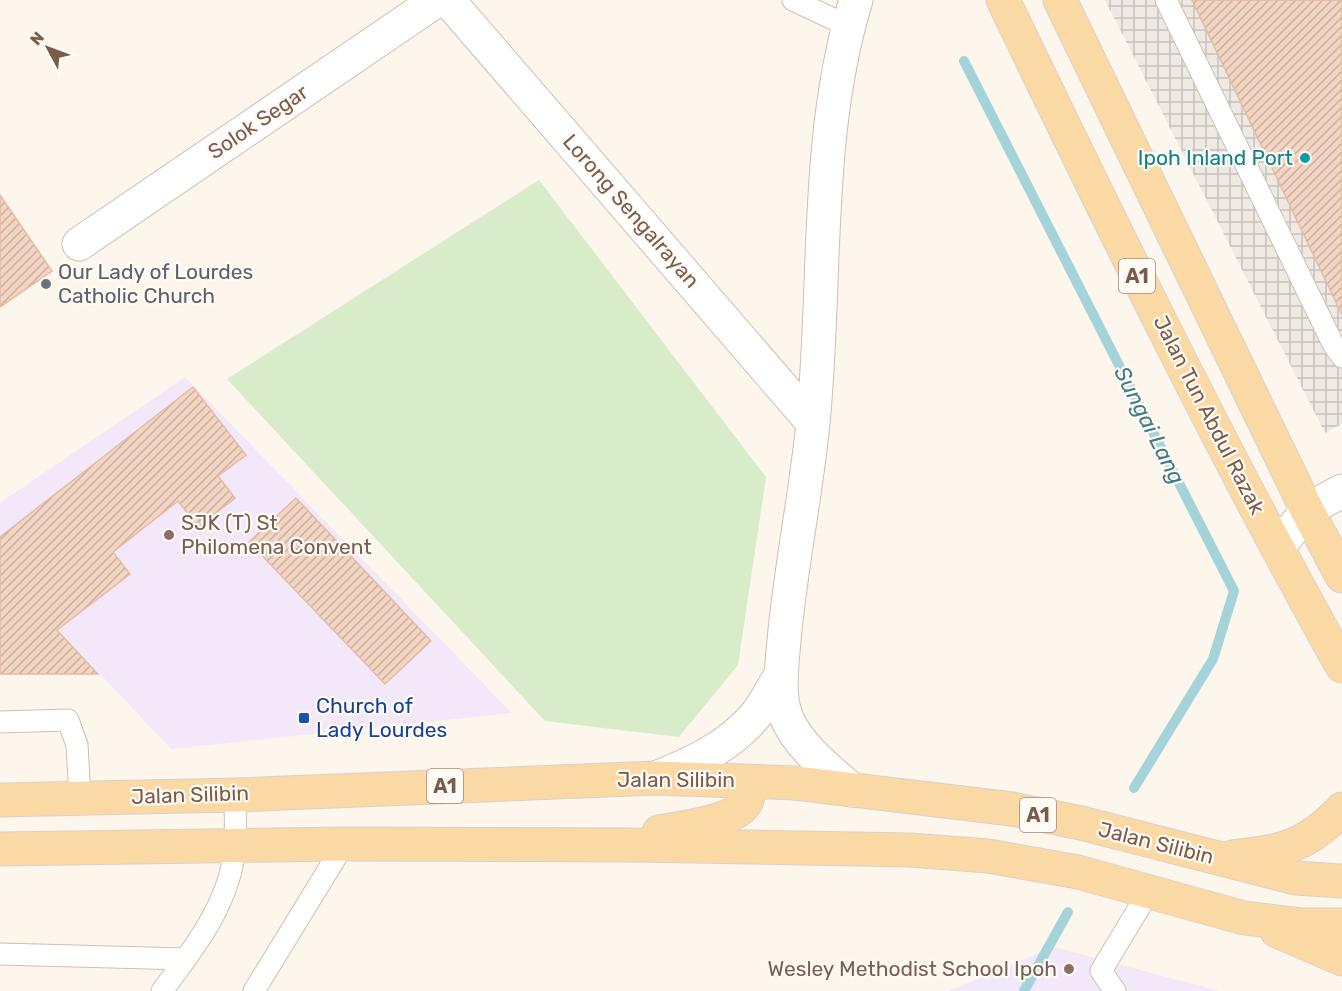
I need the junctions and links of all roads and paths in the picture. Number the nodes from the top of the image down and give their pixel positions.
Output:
1 (437, 0) edge
2 (448, 0) edge
3 (793, 0) edge
4 (1003, 0) edge
5 (1060, 0) edge
6 (1166, 0) edge
7 (852, 13) edge
8 (79, 244) dead end
9 (1342, 357) edge
10 (813, 423) junction
11 (1342, 491) edge
12 (1307, 510) junction
13 (1278, 548) junction
14 (1338, 559) edge
15 (1342, 666) edge
16 (780, 676) junction
17 (0, 722) edge
18 (656, 778) junction
19 (749, 781) junction
20 (852, 790) junction
21 (235, 795) junction
22 (80, 798) junction
23 (0, 800) edge
24 (1342, 810) edge
25 (344, 844) junction
26 (596, 845) junction
27 (235, 846) junction
28 (0, 849) edge
29 (1220, 859) junction
30 (1342, 881) edge
31 (1148, 893) junction
32 (1244, 918) junction
33 (1342, 925) edge
34 (0, 954) edge
35 (186, 959) junction
36 (1342, 959) edge
37 (162, 991) edge
38 (254, 991) edge
39 (1115, 991) edge

1 - 8 street, Solok Segar
2 - 10 street, Lorong Sengalrayan
3 - 7 lane
4 - 13 main road, Jalan Tun Abdul Razak / A1
5 - 12 main road, A1
6 - 9 lane
7 - 10 street
10 - 16 street
11 - 12 street
12 - 13 street
12 - 14 main road, A1
13 - 14 street
13 - 15 main road, Jalan Tun Abdul Razak / A1
16 - 18 street
16 - 20 street
17 - 22 lane
18 - 19 main road, Jalan Silibin / A1
18 - 21 main road, Jalan Silibin / A1
19 - 20 main road, Jalan Silibin / A1
19 - 26 main road
20 - 29 main road, Jalan Silibin / A1
21 - 22 main road, Jalan Silibin / A1
21 - 27 lane
22 - 23 main road, Jalan Silibin / A1
24 - 29 main road
25 - 26 main road, A1
25 - 27 main road, A1
25 - 38 lane
26 - 31 main road, A1
27 - 28 main road, A1
27 - 35 lane
29 - 30 main road, Jalan Silibin / A1
31 - 32 main road, A1
31 - 39 lane
32 - 33 main road, A1
32 - 36 main road
34 - 35 lane
35 - 37 lane

